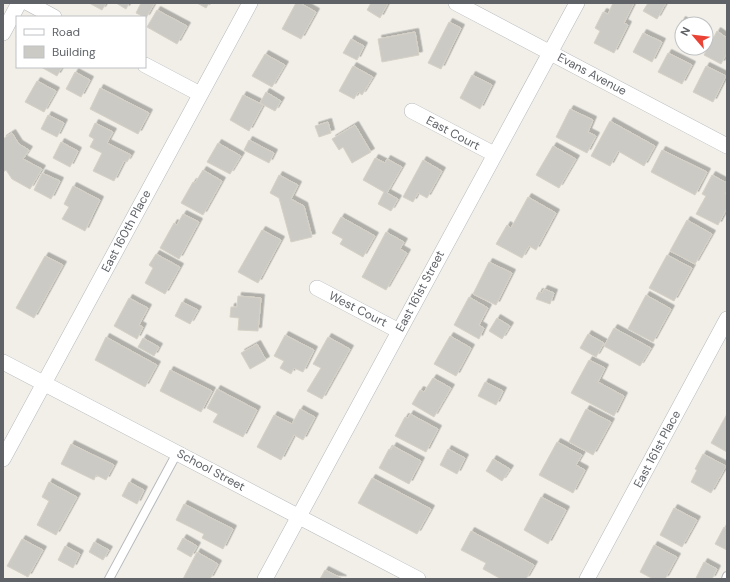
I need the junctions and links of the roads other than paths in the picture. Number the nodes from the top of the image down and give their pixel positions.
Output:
1 (20, 3) edge
2 (28, 3) edge
3 (250, 3) edge
4 (456, 3) edge
5 (577, 3) edge
6 (52, 16) edge
7 (3, 33) edge
8 (550, 52) junction
9 (146, 66) edge
10 (200, 94) junction
11 (412, 111) dead end
12 (727, 146) edge
13 (494, 154) junction
14 (317, 288) dead end
15 (727, 319) edge
16 (399, 331) junction
17 (3, 362) edge
18 (44, 383) junction
19 (177, 453) junction
20 (3, 459) edge
21 (298, 516) junction
22 (109, 579) edge
23 (265, 579) edge
24 (418, 579) edge
25 (587, 579) edge

1 - 7 street
2 - 6 street
3 - 10 street, East 160th Place
4 - 8 street, Evans Avenue
5 - 8 street, East 161st Street
8 - 12 street, Evans Avenue
8 - 13 street, East 161st Street
9 - 10 street
10 - 18 street, East 160th Place
11 - 13 street, East Court
13 - 16 street, East 161st Street
14 - 16 street, West Court
15 - 25 street, East 161st Place
16 - 21 street, East 161st Street
17 - 18 street, School Street
18 - 19 street, School Street
18 - 20 street, East 160th Place
19 - 21 street, School Street
19 - 22 lane
21 - 23 street, East 161st Street
21 - 24 street, School Street

